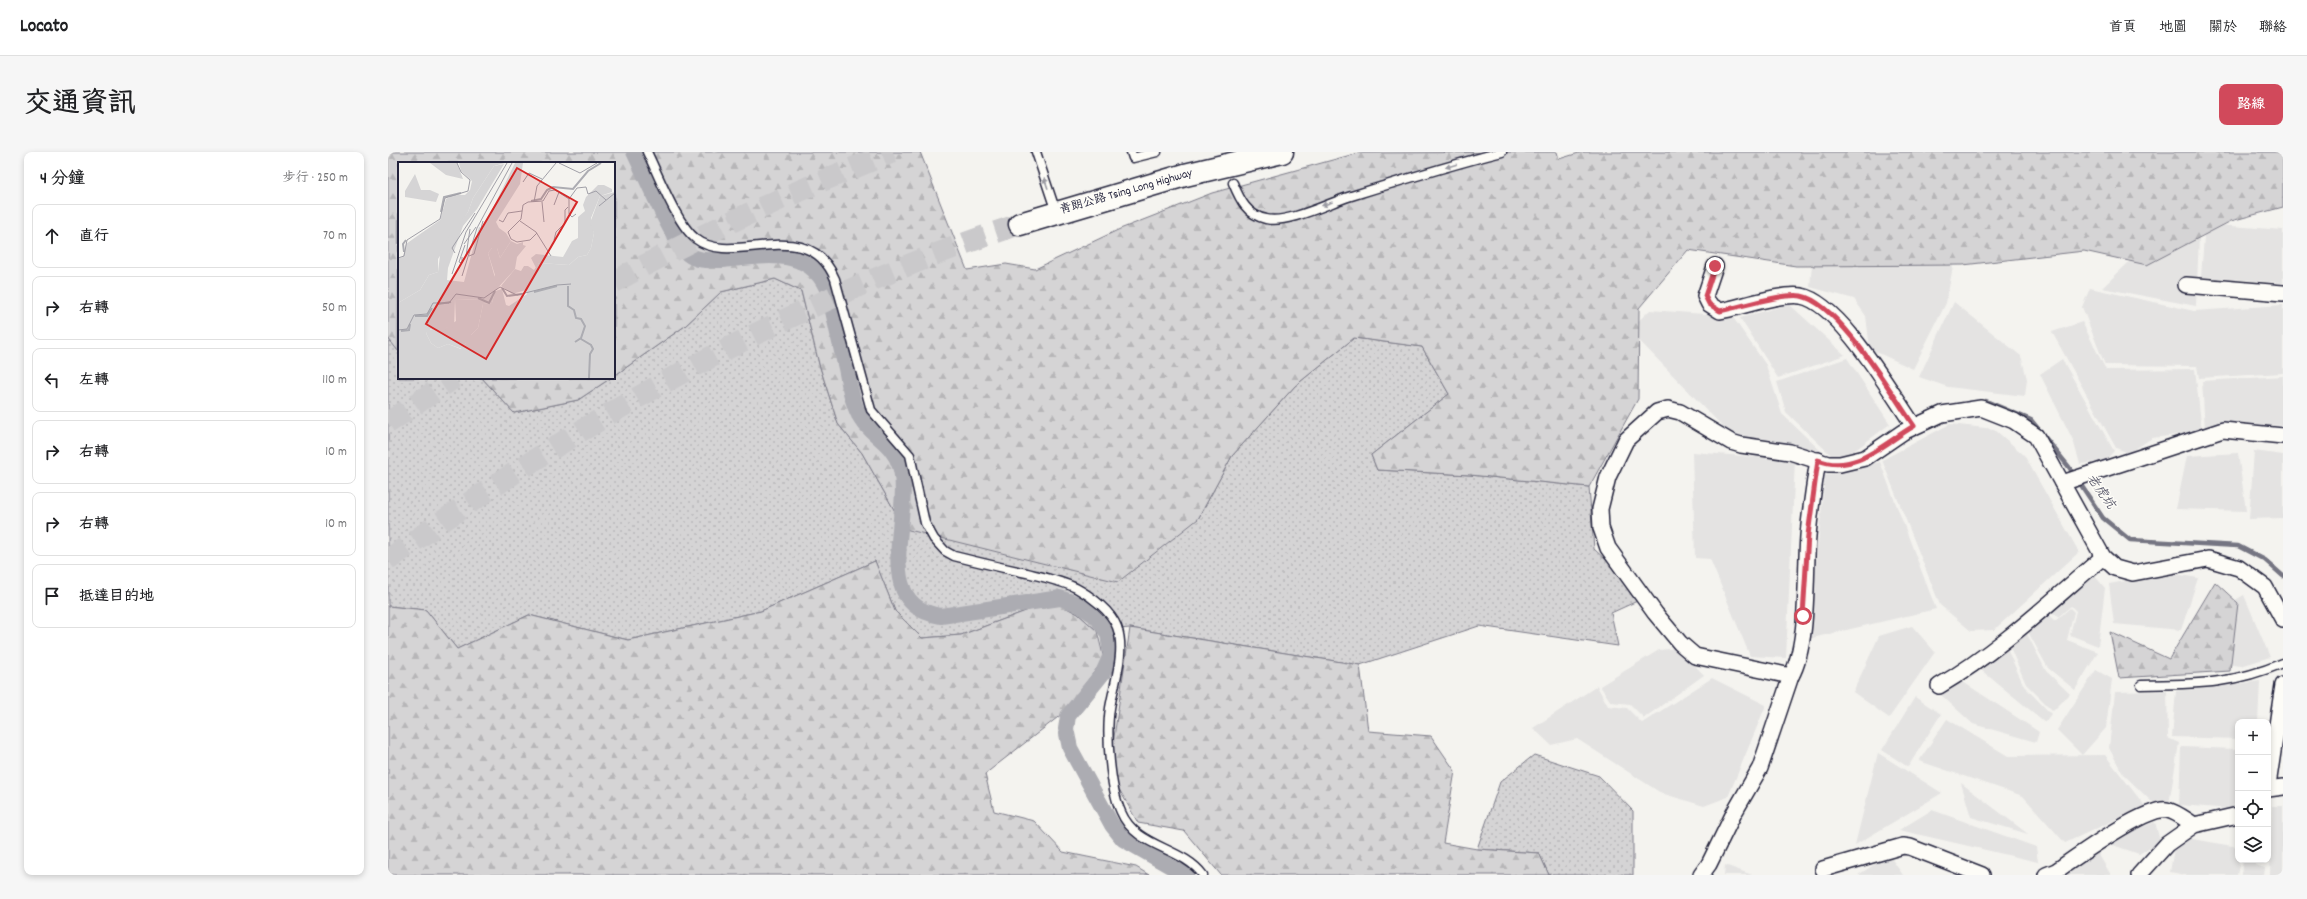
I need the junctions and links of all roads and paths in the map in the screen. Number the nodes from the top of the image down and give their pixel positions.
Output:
1 (647, 152) edge
2 (1036, 152) edge
3 (1131, 152) edge
4 (1157, 152) edge
5 (1282, 152) edge
6 (1502, 152) edge
7 (1231, 167) junction
8 (1062, 211) junction
9 (1020, 224) tunnel mouth
10 (1715, 266) dead end
11 (2186, 285) dead end
12 (2283, 294) edge
13 (1914, 426) junction
14 (2283, 436) edge
15 (1818, 460) junction
16 (2065, 482) junction
17 (2103, 557) junction
18 (2283, 620) edge
19 (2283, 663) edge
20 (1790, 676) junction
21 (2141, 685) dead end
22 (1939, 686) dead end
23 (2283, 686) edge
24 (2271, 765) edge
25 (2283, 787) edge
26 (2271, 789) edge
27 (2235, 815) edge
28 (2194, 825) junction
29 (1823, 869) dead end
30 (1203, 875) edge
31 (1701, 875) edge
32 (1982, 875) edge
33 (2046, 875) edge
34 (2139, 875) edge

1 - 30 lane
8 -> 2 lane
3 - 4 lane
5 - 7 highway, 青朗公路 Tsing Long Highway
6 -> 7 lane
7 - 8 highway, 青朗公路 Tsing Long Highway
8 - 9 highway, 青朗公路 Tsing Long Highway
10 - 13 street
11 - 12 street
13 - 15 street
13 - 16 street
14 - 16 street
15 - 20 street
15 - 20 street
16 - 17 street
17 - 18 street
17 - 22 street
19 - 21 lane
20 - 31 street
23 - 24 street
25 - 26 street
27 - 28 street
28 - 33 street
28 - 34 street
29 - 32 street

